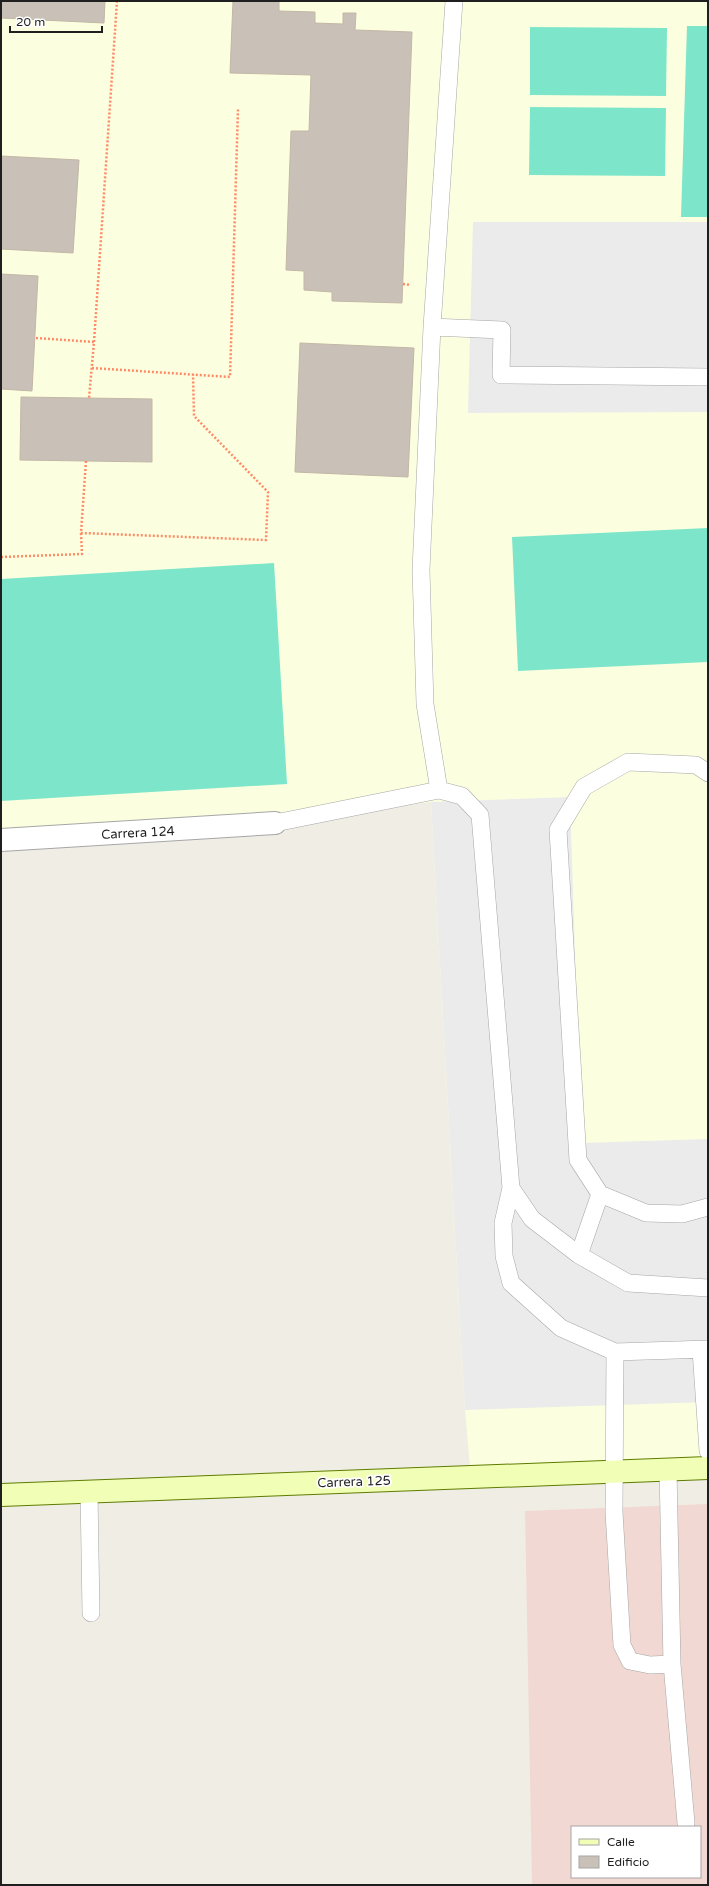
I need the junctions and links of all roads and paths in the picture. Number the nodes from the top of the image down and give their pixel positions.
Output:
1 (117, 1) edge
2 (454, 1) edge
3 (238, 109) dead end
4 (432, 327) junction
5 (36, 338) dead end
6 (94, 342) junction
7 (92, 368) junction
8 (193, 374) junction
9 (708, 377) edge
10 (89, 398) dead end
11 (86, 461) dead end
12 (81, 533) junction
13 (1, 557) edge
14 (708, 773) edge
15 (439, 790) junction
16 (275, 823) joint
17 (1, 840) edge
18 (511, 1188) junction
19 (600, 1194) junction
20 (708, 1207) edge
21 (578, 1255) junction
22 (708, 1288) edge
23 (704, 1350) edge
24 (615, 1352) junction
25 (708, 1451) edge
26 (708, 1468) edge
27 (668, 1469) junction
28 (614, 1472) junction
29 (89, 1492) junction
30 (1, 1495) edge
31 (91, 1613) dead end
32 (672, 1664) junction
33 (686, 1823) dead end

1 - 6 path
2 - 4 lane
3 - 8 path
4 - 9 lane
4 - 15 lane
5 - 6 path
6 - 7 path
7 - 8 path
7 - 10 path
8 - 12 path
11 - 12 path
12 - 13 path
14 - 19 lane
15 - 16 lane
15 - 18 lane
16 - 17 street, Carrera 124
18 - 21 lane
18 - 24 lane
19 - 20 lane
19 - 21 lane
21 - 22 lane
23 - 24 lane
23 - 25 lane
24 - 28 lane
26 - 27 main road, Carrera 125
27 - 28 main road, Carrera 125
27 - 32 lane
28 - 29 main road, Carrera 125
28 - 32 lane
29 - 30 main road, Carrera 125
29 - 31 lane
32 - 33 lane

